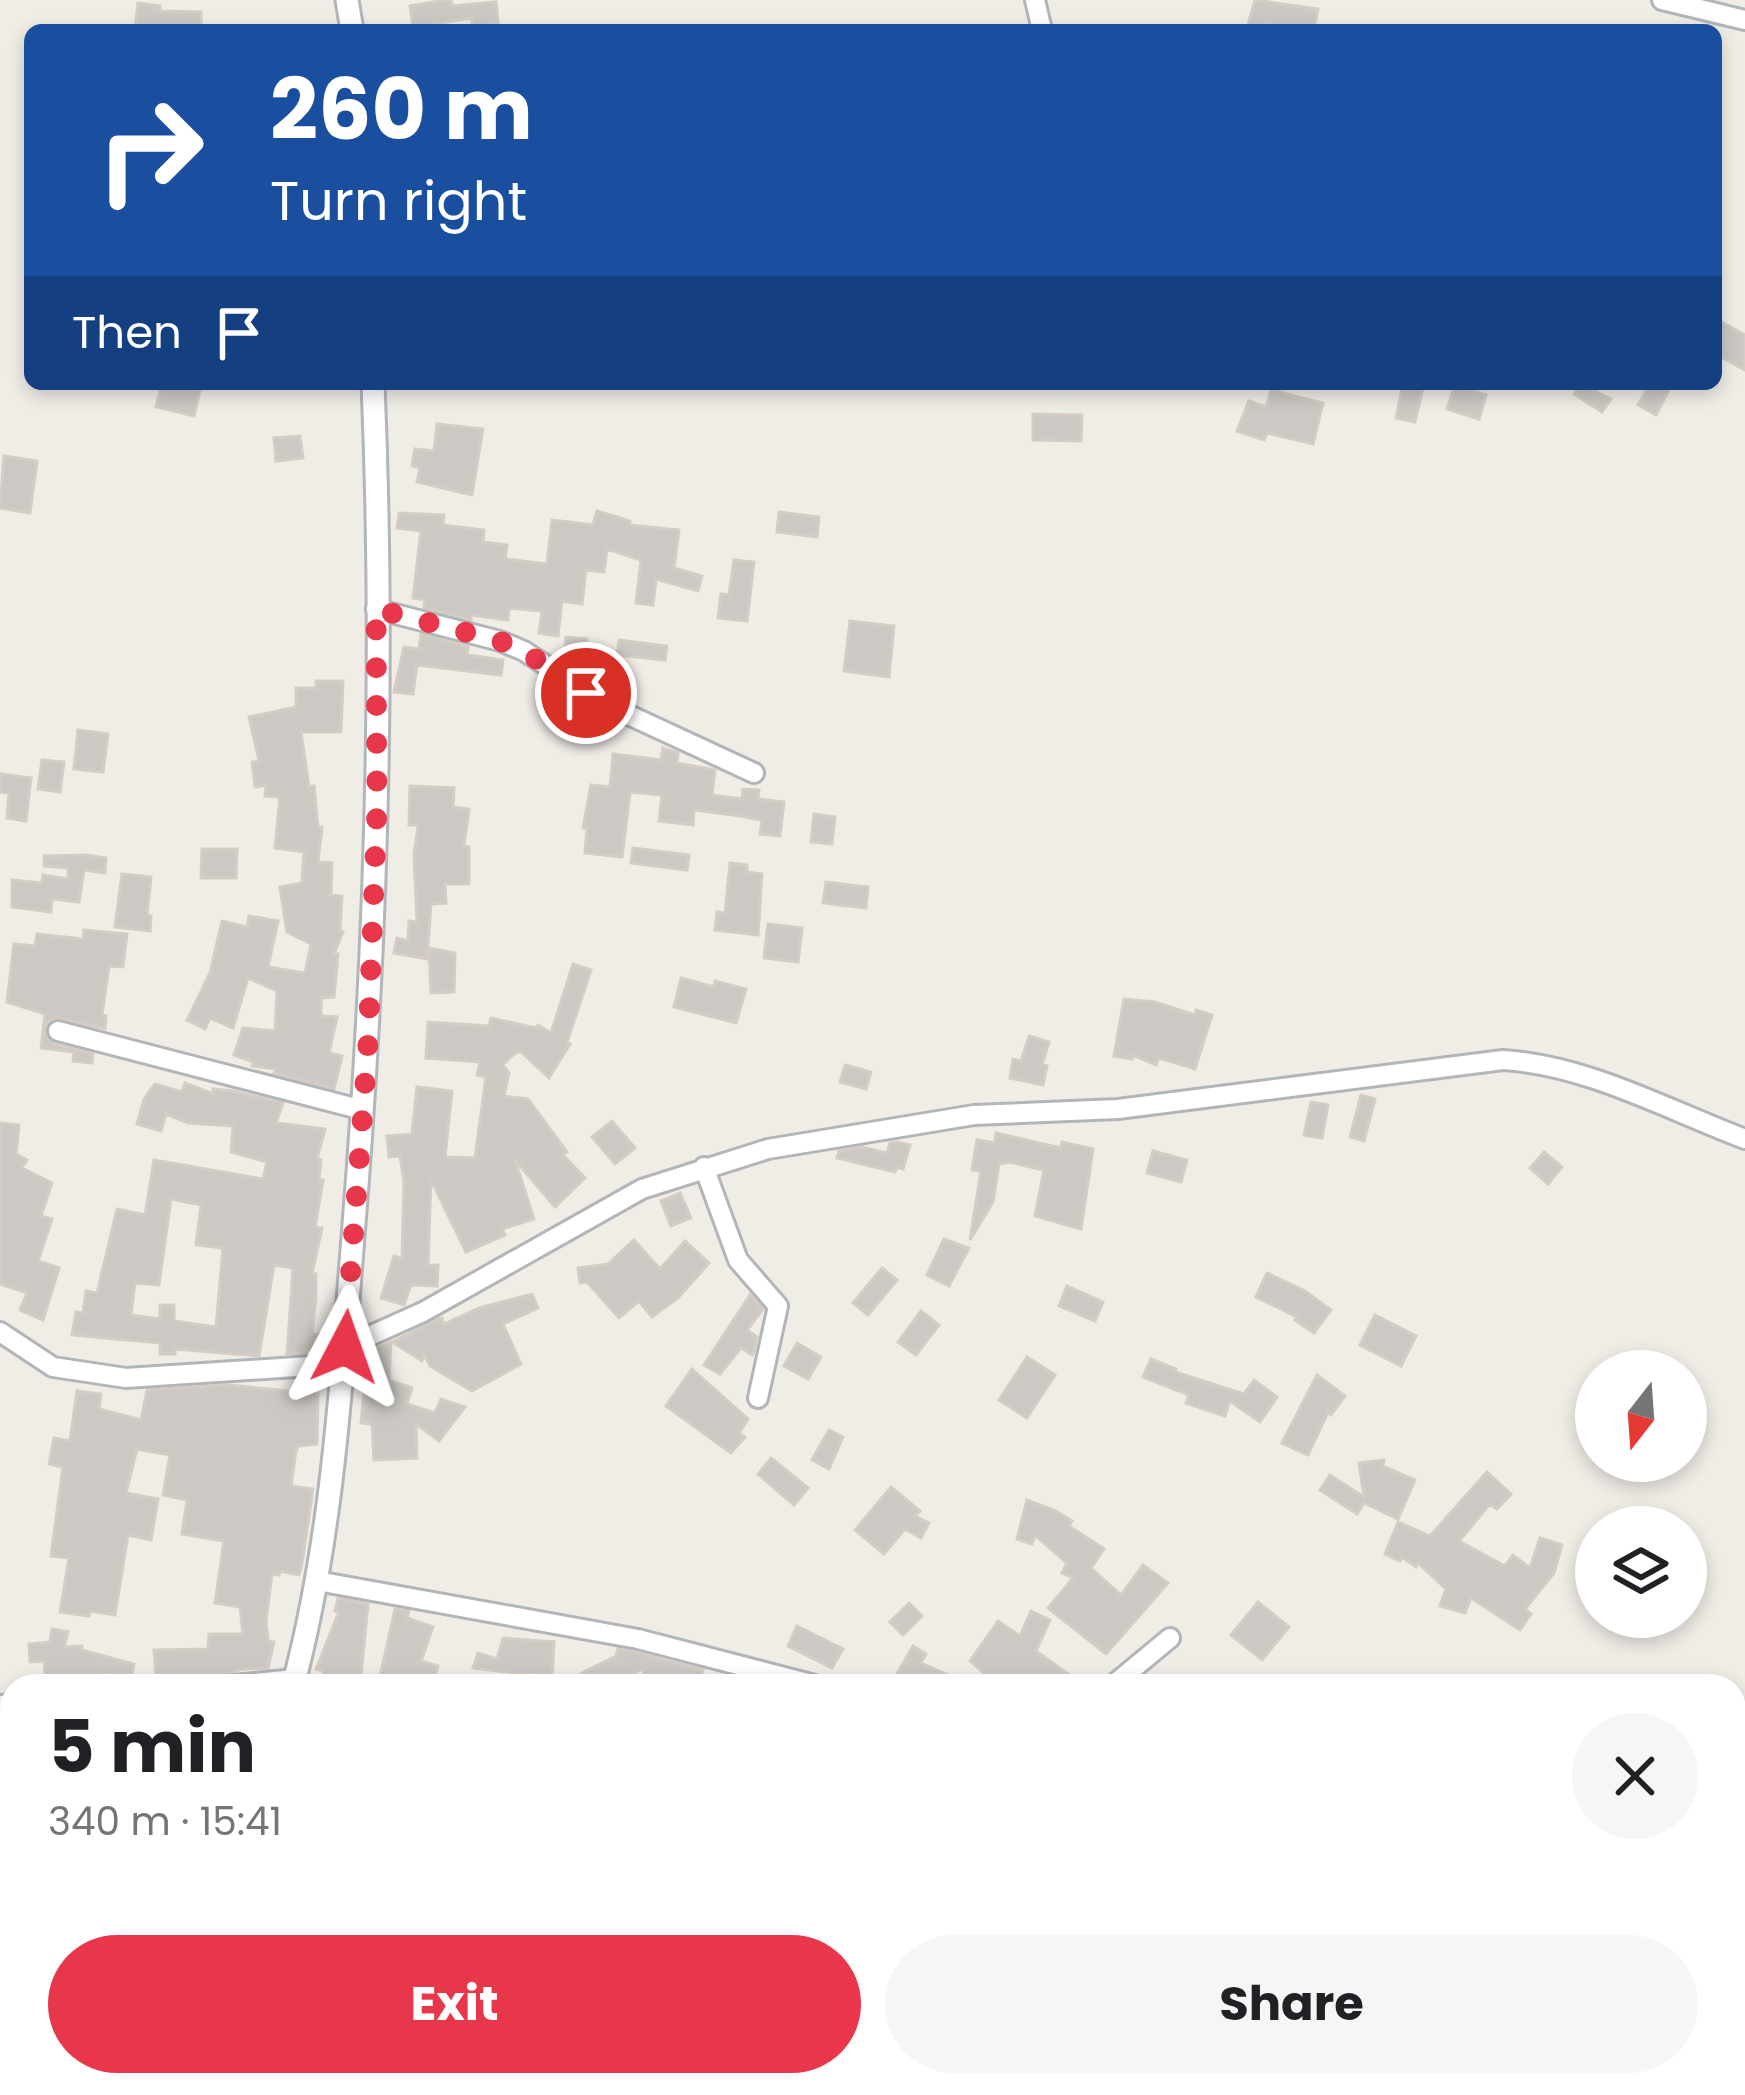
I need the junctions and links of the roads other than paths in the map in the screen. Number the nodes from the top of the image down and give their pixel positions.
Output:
1 (1662, 0) edge
2 (1745, 20) edge
3 (373, 390) edge
4 (376, 609) junction
5 (754, 773) dead end
6 (58, 1031) dead end
7 (363, 1110) junction
8 (1745, 1139) edge
9 (704, 1167) junction
10 (0, 1332) edge
11 (343, 1355) junction
12 (758, 1398) dead end
13 (317, 1581) junction
14 (1170, 1638) dead end
15 (296, 1674) edge
16 (773, 1674) edge
17 (1126, 1674) edge

1 - 2 street
3 - 4 street
4 - 5 street
4 - 7 street
6 - 7 street
7 - 11 street
8 - 9 street
9 - 11 street
9 - 12 street
10 - 11 street
11 - 13 street
13 - 15 street
13 - 16 street
14 - 17 street

